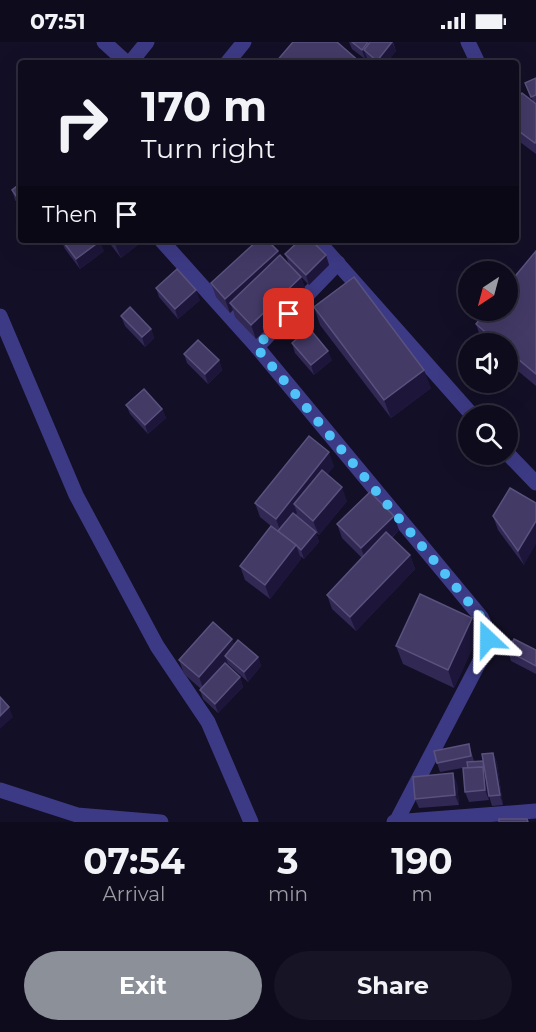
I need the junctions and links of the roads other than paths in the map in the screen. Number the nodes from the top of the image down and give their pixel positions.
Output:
1 (104, 42) edge
2 (147, 42) edge
3 (244, 42) edge
4 (468, 42) edge
5 (125, 60) edge
6 (131, 60) edge
7 (229, 60) edge
8 (477, 60) edge
9 (164, 243) edge
10 (320, 243) edge
11 (338, 263) junction
12 (0, 316) edge
13 (256, 347) junction
14 (463, 405) edge
15 (518, 464) edge
16 (536, 483) edge
17 (0, 790) edge
18 (536, 811) edge
19 (471, 819) edge
20 (161, 822) edge
21 (251, 822) edge
22 (395, 822) edge

1 - 5 street
2 - 6 street
3 - 7 street
4 - 8 street
9 - 13 street
10 - 11 street
11 - 13 street
11 - 14 street
12 - 21 street
13 - 22 street
15 - 16 street
17 - 20 street
18 - 19 street
19 - 22 street

